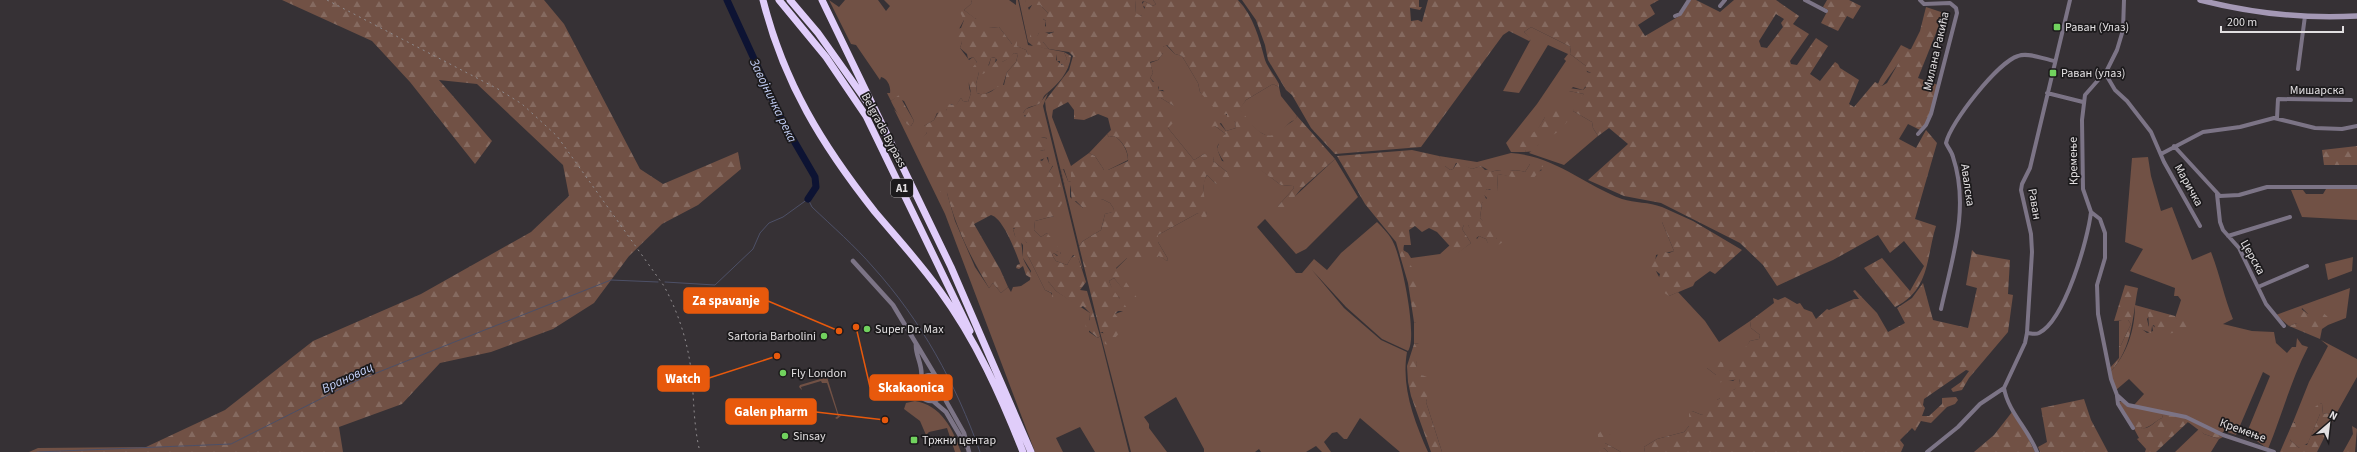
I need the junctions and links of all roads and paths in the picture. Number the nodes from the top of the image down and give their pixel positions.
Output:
1 (763, 0) edge
2 (779, 0) edge
3 (790, 0) edge
4 (822, 0) edge
5 (1689, 0) edge
6 (1725, 0) edge
7 (1805, 0) edge
8 (1920, 0) edge
9 (2070, 0) edge
10 (2124, 0) edge
11 (2200, 0) edge
12 (1720, 6) dead end
13 (1826, 11) dead end
14 (1675, 16) dead end
15 (2305, 16) junction
16 (2357, 16) edge
17 (2054, 61) junction
18 (2298, 70) dead end
19 (2104, 73) junction
20 (2046, 93) junction
21 (2351, 100) dead end
22 (2083, 102) junction
23 (2278, 118) junction
24 (882, 125) junction
25 (2357, 126) edge
26 (1918, 134) dead end
27 (2174, 146) junction
28 (2161, 154) junction
29 (2357, 186) edge
30 (2217, 194) junction
31 (2091, 212) junction
32 (2290, 217) dead end
33 (2200, 226) dead end
34 (2228, 236) junction
35 (853, 261) dead end
36 (2308, 266) dead end
37 (2258, 288) junction
38 (1941, 309) dead end
39 (2284, 326) dead end
40 (2027, 333) junction
41 (916, 344) junction
42 (935, 375) junction
43 (921, 379) junction
44 (2004, 388) junction
45 (944, 392) junction
46 (999, 393) junction
47 (2117, 395) junction
48 (933, 401) junction
49 (2133, 428) dead end
50 (968, 450) edge
51 (1023, 452) edge
52 (1031, 452) edge
53 (1927, 452) edge
54 (2038, 452) edge
55 (2274, 452) edge

1 - 46 highway
2 - 46 highway, Belgrade Bypass / A1
3 - 24 highway, Belgrade Bypass / A1
4 - 24 highway
5 - 14 street
6 - 12 street
7 - 13 street
8 - 26 street, Милана Ракића
9 - 17 street, Раван
10 - 19 street, Кремење
11 - 15 main road
15 - 16 main road
15 - 18 street
17 - 20 street, Раван
17 - 38 street, Авалска
19 - 22 street, Кремење
19 - 28 street, Маричка
20 - 22 street
20 - 40 street, Раван
21 - 23 street, Мишарска
22 - 31 street, Кремење
23 - 25 street
23 - 27 street
24 - 52 highway, A1
27 - 28 street
27 - 30 street
28 - 33 street, Маричка
29 - 30 street
30 - 34 street, Церска
31 - 40 street
31 - 47 street, Кремење
32 - 34 street
34 - 37 street, Церска
35 - 41 street
36 - 37 street
37 - 39 street, Церска
40 - 44 street, Раван
41 - 42 street
41 - 43 street
42 - 43 street
42 - 45 street
43 - 48 street
44 - 53 street
44 - 54 street
45 - 48 street
45 - 50 street
46 - 51 highway, A1
47 - 49 street, Кремење
47 - 55 street, Кремење
48 - 50 street

